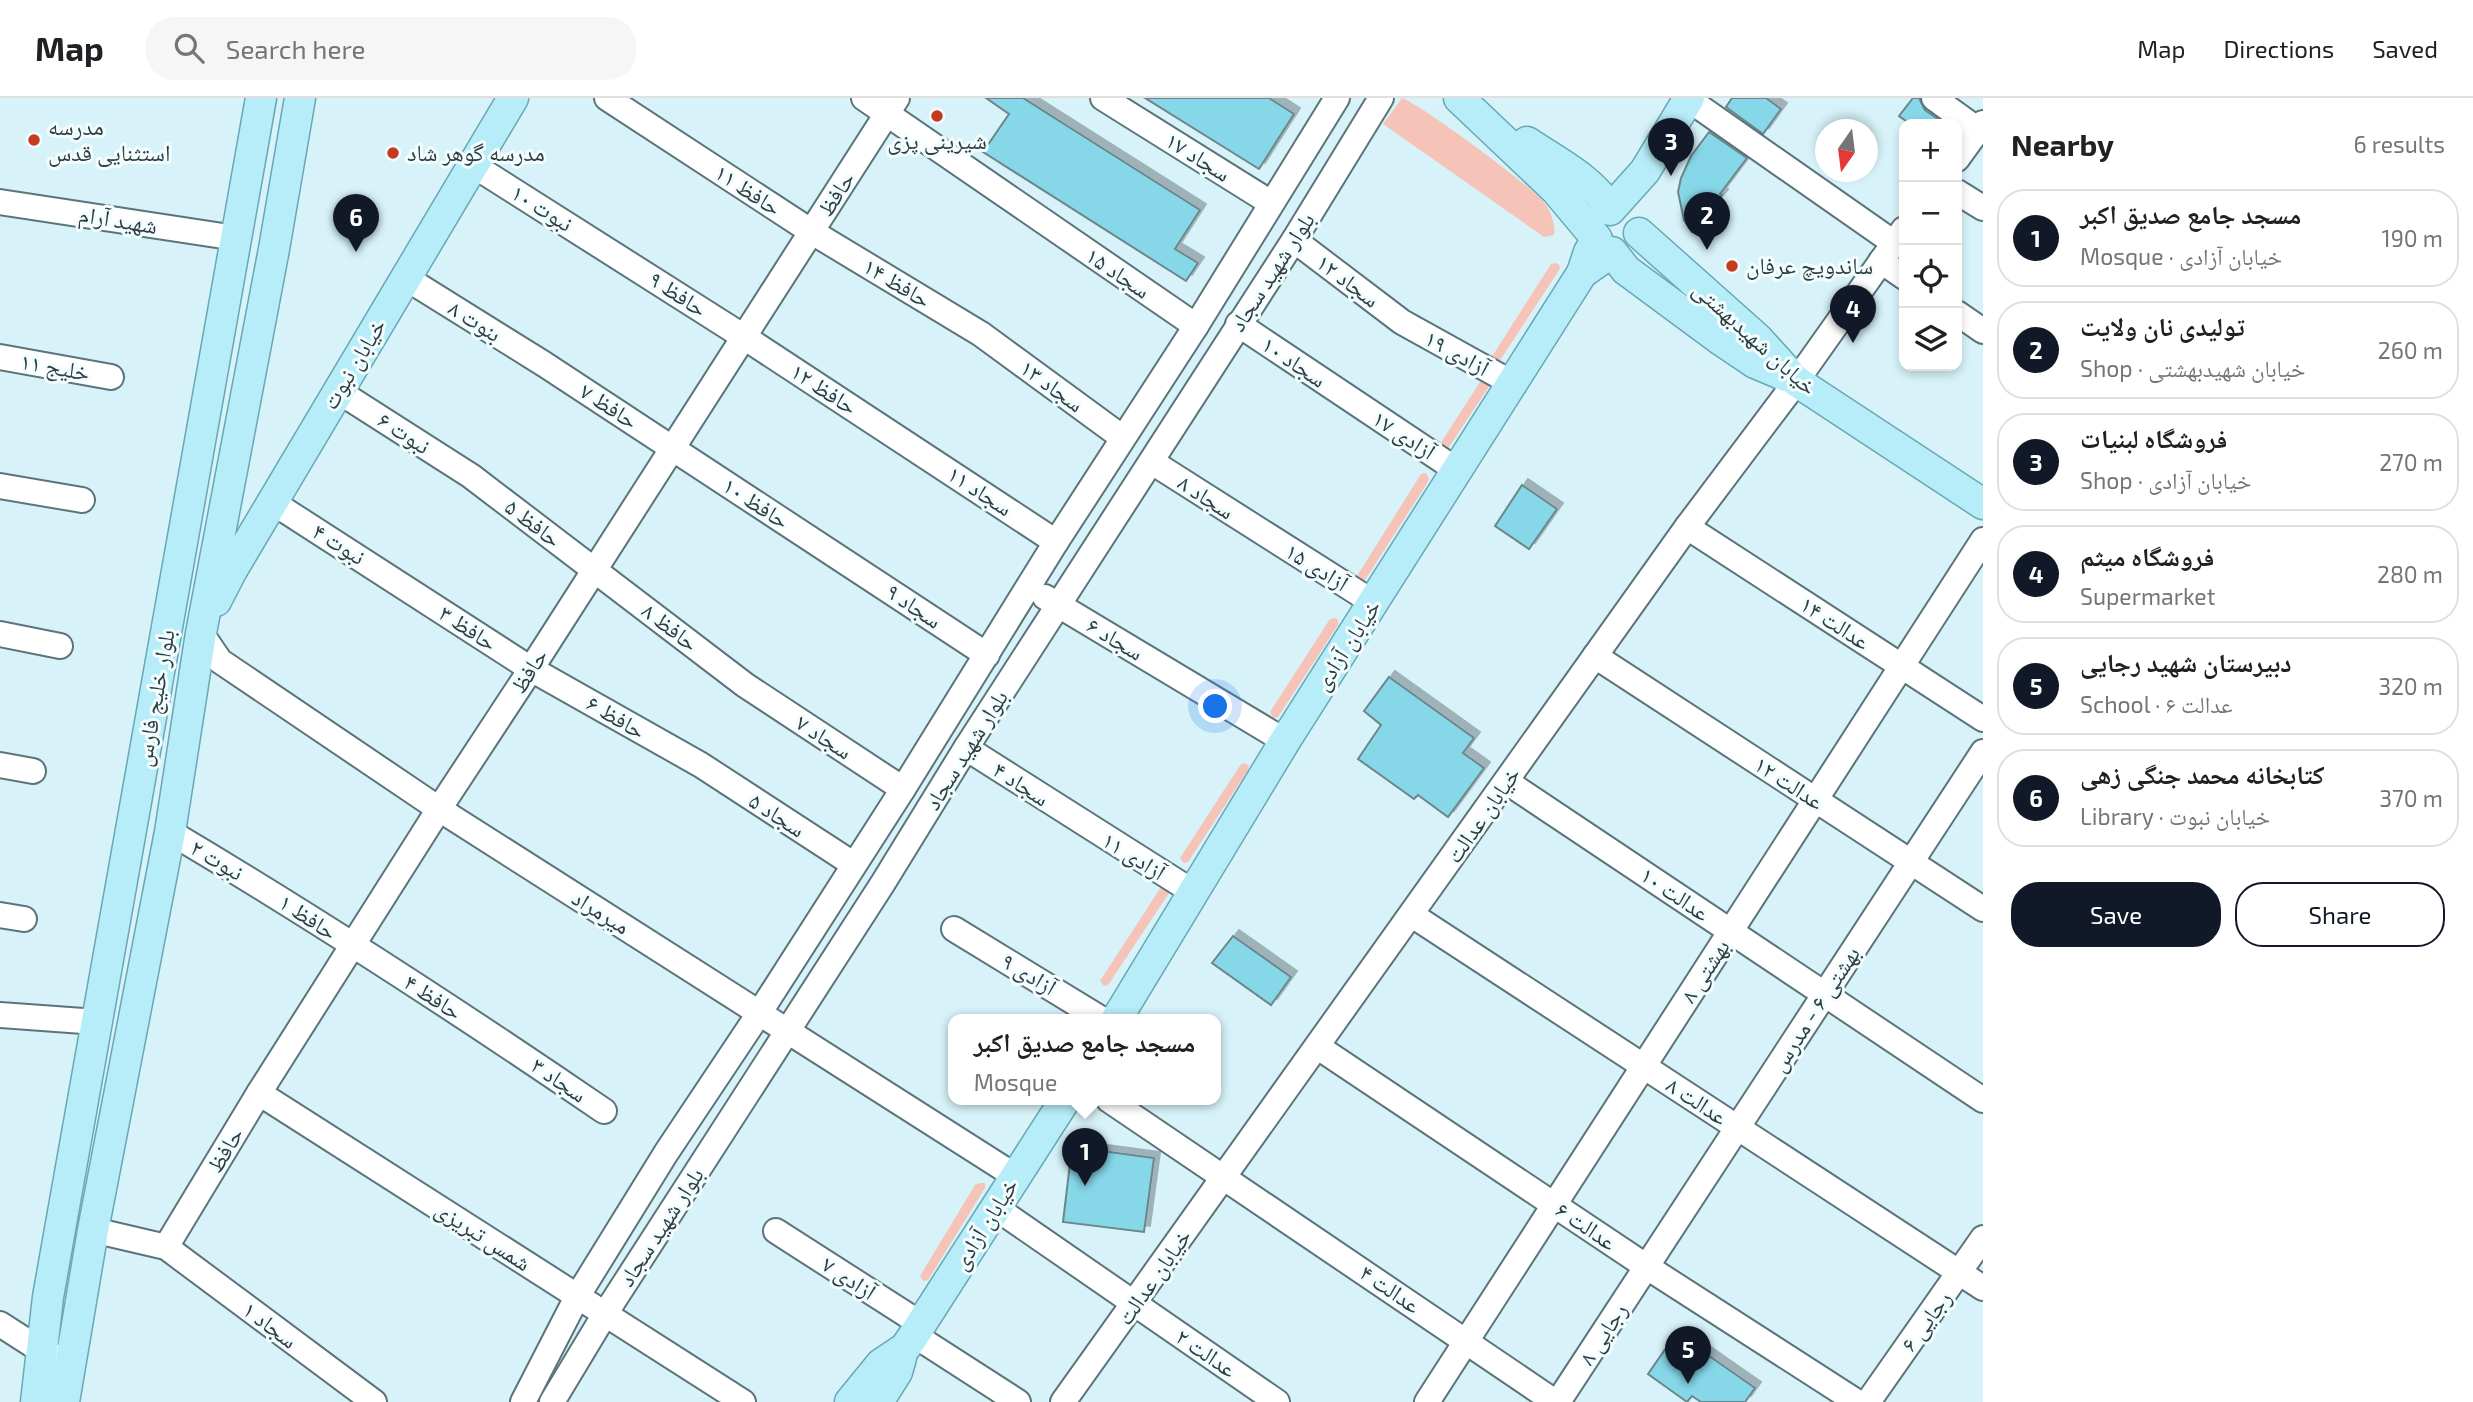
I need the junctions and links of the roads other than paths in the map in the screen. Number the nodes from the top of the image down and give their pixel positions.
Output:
1 (261, 98) edge
2 (300, 98) edge
3 (513, 98) edge
4 (607, 98) edge
5 (864, 98) edge
6 (1103, 98) edge
7 (1381, 98) edge
8 (1459, 98) edge
9 (1934, 98) edge
10 (1689, 99) edge
11 (1329, 101) edge
12 (892, 106) edge
13 (1980, 126) edge
14 (1962, 152) edge
15 (473, 165) junction
16 (1645, 171) junction
17 (1962, 195) edge
18 (0, 202) edge
19 (1271, 203) junction
20 (1983, 208) edge
21 (1610, 210) junction
22 (1639, 229) junction
23 (812, 232) junction
24 (236, 238) junction
25 (1294, 240) junction
26 (1893, 244) edge
27 (1605, 246) junction
28 (611, 252) joint
29 (1899, 262) edge
30 (406, 278) junction
31 (1962, 316) edge
32 (1402, 322) joint
33 (1238, 324) junction
34 (1196, 326) junction
35 (1983, 331) edge
36 (981, 334) joint
37 (744, 337) junction
38 (0, 357) edge
39 (544, 364) joint
40 (111, 377) dead end
41 (1796, 381) junction
42 (1512, 383) junction
43 (338, 391) junction
44 (1350, 400) joint
45 (1123, 438) junction
46 (903, 440) joint
47 (673, 448) junction
48 (1152, 462) junction
49 (1458, 471) junction
50 (471, 476) joint
51 (0, 486) edge
52 (82, 500) dead end
53 (272, 502) junction
54 (1983, 504) edge
55 (1687, 527) junction
56 (1260, 532) joint
57 (1983, 540) edge
58 (1056, 542) junction
59 (840, 557) joint
60 (595, 570) junction
61 (405, 586) joint
62 (1030, 588) junction
63 (1374, 603) junction
64 (1058, 606) junction
65 (168, 627) junction
66 (201, 632) junction
67 (0, 634) edge
68 (60, 646) dead end
69 (987, 656) junction
70 (1595, 656) junction
71 (1902, 666) junction
72 (531, 669) junction
73 (746, 685) joint
74 (1983, 719) edge
75 (1285, 741) junction
76 (966, 748) junction
77 (1983, 752) edge
78 (0, 765) edge
79 (701, 765) joint
80 (33, 771) dead end
81 (1507, 782) junction
82 (903, 789) junction
83 (1815, 800) junction
84 (439, 809) junction
85 (1076, 819) joint
86 (170, 832) junction
87 (1911, 862) junction
88 (853, 864) junction
89 (264, 888) joint
90 (1193, 892) junction
91 (1983, 909) edge
92 (1412, 915) junction
93 (954, 929) dead end
94 (1731, 931) junction
95 (352, 945) junction
96 (1825, 995) junction
97 (760, 1012) junction
98 (1093, 1014) edge
99 (1120, 1014) edge
100 (0, 1015) edge
101 (97, 1022) junction
102 (788, 1029) junction
103 (1318, 1047) junction
104 (513, 1049) joint
105 (1644, 1066) junction
106 (259, 1093) junction
107 (1983, 1100) edge
108 (1062, 1105) edge
109 (1116, 1105) edge
110 (604, 1111) dead end
111 (1738, 1127) junction
112 (1015, 1176) junction
113 (1225, 1177) junction
114 (1554, 1205) junction
115 (996, 1208) junction
116 (93, 1230) junction
117 (776, 1231) dead end
118 (1983, 1238) edge
119 (166, 1247) junction
120 (1647, 1267) junction
121 (1960, 1273) junction
122 (1983, 1288) edge
123 (577, 1297) junction
124 (1135, 1304) junction
125 (605, 1314) junction
126 (0, 1324) edge
127 (913, 1336) junction
128 (1466, 1341) junction
129 (42, 1351) junction
130 (71, 1363) junction
131 (707, 1377) junction
132 (523, 1400) edge
133 (36, 1402) edge
134 (64, 1402) edge
135 (374, 1402) edge
136 (552, 1402) edge
137 (726, 1402) edge
138 (743, 1402) edge
139 (849, 1402) edge
140 (878, 1402) edge
141 (1018, 1402) edge
142 (1063, 1402) edge
143 (1278, 1402) edge
144 (1427, 1402) edge
145 (1557, 1402) edge
146 (1857, 1402) edge
147 (1868, 1402) edge

1 - 24 main road, بلوار خلیج فارس
2 - 66 main road
3 - 15 main road, خیابان نبوت
4 - 23 street, حافظ ۱۱
5 - 12 street, سجاد ۱۵
6 - 19 street, سجاد ۱۷
7 - 25 street, بلوار شهید سجاد
8 - 21 main road
8 - 27 main road
9 - 13 street
10 - 16 main road
10 - 26 street
11 - 19 street, بلوار شهید سجاد
12 - 23 street, حافظ
12 - 34 street, سجاد ۱۵
13 - 14 street
15 - 28 street, نبوت ۱۰
15 - 30 main road, خیابان نبوت
16 - 21 main road
16 - 22 main road
17 - 20 street
18 - 24 street, شهید آرام
19 - 34 street, بلوار شهید سجاد
21 - 22 main road
21 - 27 main road
22 - 27 main road
22 - 41 main road, خیابان شهیدبهشتی
23 - 36 street, حافظ ۱۴
23 - 37 street, حافظ
24 - 65 main road, بلوار خلیج فارس
25 - 32 street, سجاد ۱۲
25 - 33 street, بلوار شهید سجاد
26 - 29 street
26 - 41 street, خیابان عدالت
27 - 41 main road
27 - 42 main road, خیابان آزادی
28 - 37 street, حافظ ۹
30 - 39 street, بنوت ۸
30 - 43 main road, خیابان نبوت
31 - 35 street
32 - 42 street, آزادی ۱۹
33 - 44 street, سجاد ۱۰
33 - 48 street, بلوار شهید سجاد
34 - 45 street, بلوار شهید سجاد
36 - 45 street, سجاد ۱۳
37 - 46 street, حافظ ۱۲
37 - 47 street, حافظ
38 - 40 street, خلیج ۱۱
39 - 47 street, حافظ ۷
41 - 54 main road, خیابان شهیدبهشتی
41 - 55 street, خیابان عدالت
42 - 49 main road, خیابان آزادی
43 - 50 street, نبوت ۶
43 - 53 main road, خیابان نبوت
44 - 49 street, آزادی ۱۷
45 - 58 street, بلوار شهید سجاد
46 - 58 street, سجاد ۱۱
47 - 59 street, حافظ ۱۰
47 - 60 street, حافظ
48 - 56 street, سجاد ۸
48 - 64 street, بلوار شهید سجاد
49 - 63 main road, خیابان آزادی
50 - 60 street, حافظ ۵
51 - 52 street
53 - 61 street, نبوت ۴
53 - 66 main road, خیابان نبوت
55 - 70 street, خیابان عدالت
55 - 71 street, عدالت ۱۴
56 - 63 street, آزادی ۱۵
57 - 71 street, بهشتی ۸
58 - 62 street, بلوار شهید سجاد
59 - 69 street, سجاد ۹
60 - 72 street, حافظ
60 - 73 street, حافظ ۸
61 - 72 street, حافظ ۳
62 - 64 street, سجاد ۶
62 - 69 street, بلوار شهید سجاد
63 - 75 main road, خیابان آزادی
64 - 75 street, سجاد ۶
64 - 76 street, بلوار شهید سجاد
65 - 66 main road
65 - 101 main road, بلوار خلیج فارس
66 - 84 street, میرمراد
66 - 86 main road
67 - 68 street
69 - 82 street, بلوار شهید سجاد
70 - 81 street, خیابان عدالت
70 - 83 street, عدالت ۱۲
71 - 74 street, عدالت ۱۴
71 - 83 street, بهشتی ۸
72 - 79 street, حافظ ۶
72 - 84 street, حافظ
73 - 82 street, سجاد ۷
75 - 90 main road, خیابان آزادی
76 - 85 street, سجاد ۴
76 - 102 street, بلوار شهید سجاد
77 - 87 street, بهشتی ۶ - مدرس
78 - 80 street
79 - 88 street, سجاد ۵
81 - 92 street, خیابان عدالت
81 - 94 street, عدالت ۱۰
82 - 88 street, بلوار شهید سجاد
83 - 87 street, عدالت ۱۲
83 - 94 street, بهشتی ۸
84 - 95 street, حافظ
84 - 97 street, میرمراد
85 - 90 street, آزادی ۱۱
86 - 89 street, نبوت ۲
86 - 116 main road
87 - 91 street, عدالت ۱۲
87 - 96 street, بهشتی ۶ - مدرس
88 - 97 street, بلوار شهید سجاد
89 - 95 street, حافظ ۱
90 - 99 main road, خیابان آزادی
92 - 103 street, خیابان عدالت
92 - 105 street, عدالت ۸
93 - 98 street, آزادی ۹
94 - 96 street, عدالت ۱۰
94 - 105 street, بهشتی ۸
95 - 104 street, حافظ ۴
95 - 106 street, حافظ
96 - 107 street, عدالت ۱۰
96 - 111 street, بهشتی ۶ - مدرس
97 - 102 street, میرمراد
97 - 123 street, بلوار شهید سجاد
100 - 101 street
101 - 129 main road, بلوار خلیج فارس
102 - 112 street, میرمراد
102 - 125 street, بلوار شهید سجاد
103 - 113 street, خیابان عدالت
103 - 114 street, عدالت ۶
104 - 110 street, سجاد ۳
105 - 111 street, عدالت ۸
105 - 114 street, بهشتی ۸
106 - 119 street, حافظ
106 - 123 street, شمس تبریزی
108 - 112 main road, خیابان آزادی
109 - 113 street, عدالت ۴
111 - 120 street, بهشتی ۶ - مدرس
111 - 121 street, عدالت ۸
112 - 115 main road, خیابان آزادی
113 - 124 street, خیابان عدالت
113 - 128 street, عدالت ۴
114 - 120 street, عدالت ۶
114 - 128 street, بهشتی ۸
115 - 124 street, عدالت ۲
115 - 127 main road, خیابان آزادی
116 - 119 street
116 - 130 main road
117 - 127 street, آزادی ۷
118 - 121 street, رجایی ۶
119 - 135 street, سجاد ۱
120 - 145 street, رجایی ۸
120 - 146 street, عدالت ۶
121 - 122 street, عدالت ۸
121 - 147 street, رجایی ۶
123 - 125 street, شمس تبریزی
123 - 132 street, بلوار شهید سجاد
124 - 142 street, خیابان عدالت
124 - 143 street, عدالت ۲
125 - 131 street, شمس تبریزی
125 - 136 street, بلوار شهید سجاد
126 - 129 street
127 - 139 main road
127 - 140 main road
127 - 141 street, آزادی ۷
128 - 144 street, بهشتی ۸
128 - 145 street, عدالت ۴
129 - 130 street
129 - 133 main road, بلوار خلیج فارس
130 - 134 main road
131 - 137 street
131 - 138 street, شمس تبریزی

